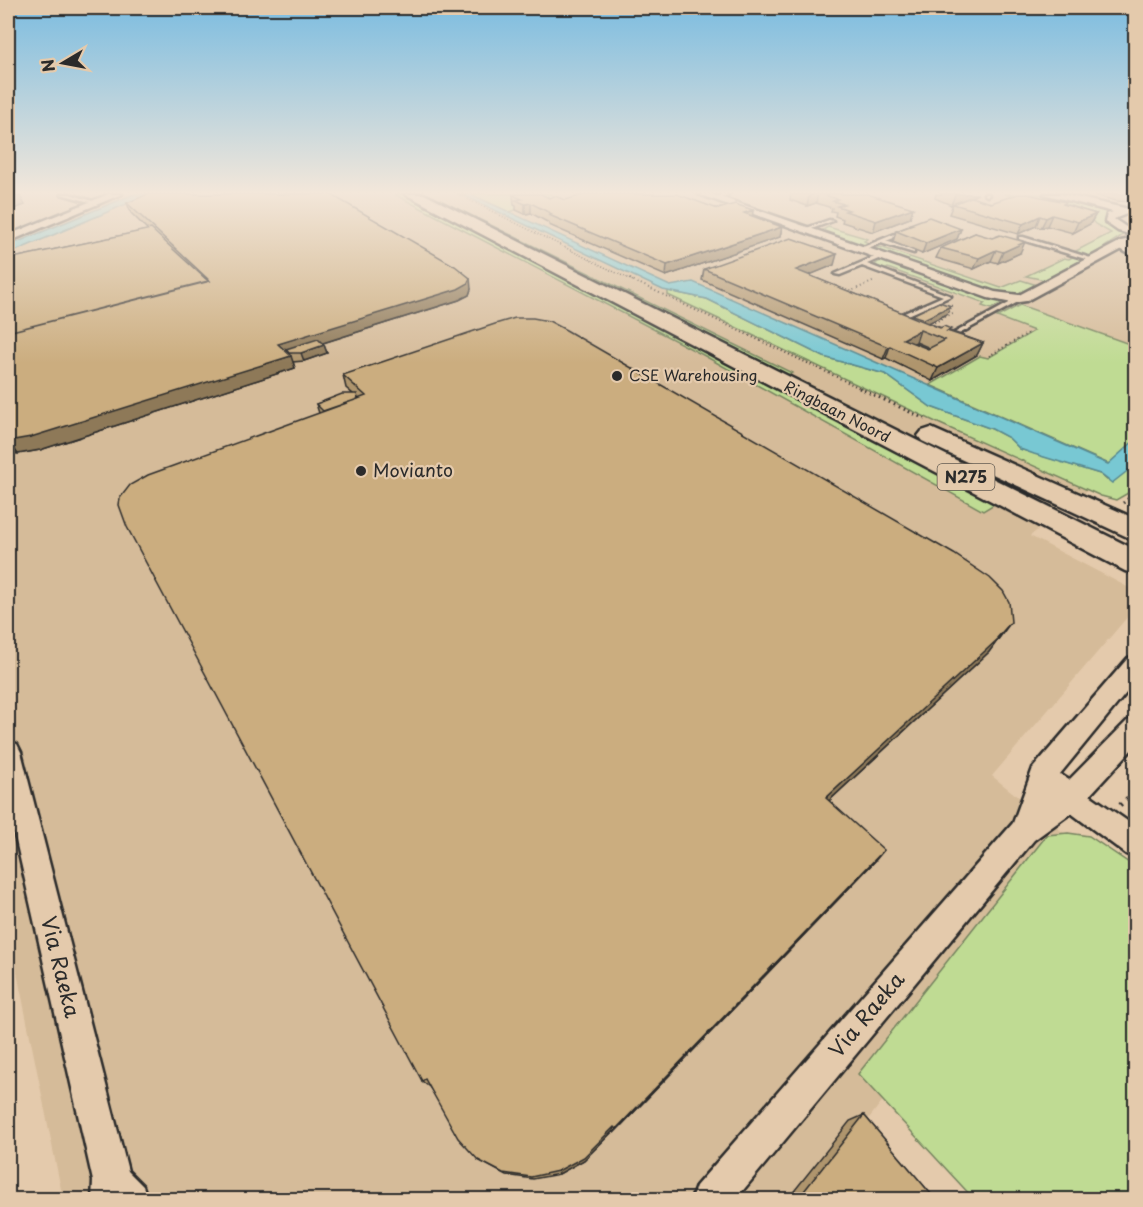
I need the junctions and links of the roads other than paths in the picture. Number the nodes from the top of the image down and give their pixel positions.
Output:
1 (523, 250) edge
2 (549, 250) edge
3 (865, 250) edge
4 (907, 250) edge
5 (1062, 250) edge
6 (1111, 250) edge
7 (912, 252) edge
8 (880, 256) junction
9 (1094, 260) junction
10 (862, 264) junction
11 (838, 274) dead end
12 (1012, 299) junction
13 (887, 316) edge
14 (946, 339) edge
15 (1136, 531) edge
16 (1136, 563) edge
17 (1136, 664) edge
18 (1136, 728) edge
19 (8, 752) edge
20 (1042, 776) junction
21 (1070, 798) junction
22 (1024, 831) junction
23 (1136, 844) edge
24 (117, 1194) edge
25 (710, 1200) edge

1 - 16 main road, Ringbaan Noord / N275
2 - 15 main road, Ringbaan Noord / N275
3 - 8 street
4 - 7 lane
5 - 9 lane
6 - 9 street
8 - 10 lane
8 - 12 street
9 - 12 street
10 - 11 lane
10 - 13 lane
12 - 14 lane
17 - 20 street, Via Raeka
18 - 21 street, Via Raeka
19 - 24 street, Via Raeka
20 - 21 street
20 - 22 street, Via Raeka
21 - 22 street, Via Raeka
21 - 23 street
22 - 25 street, Via Raeka

